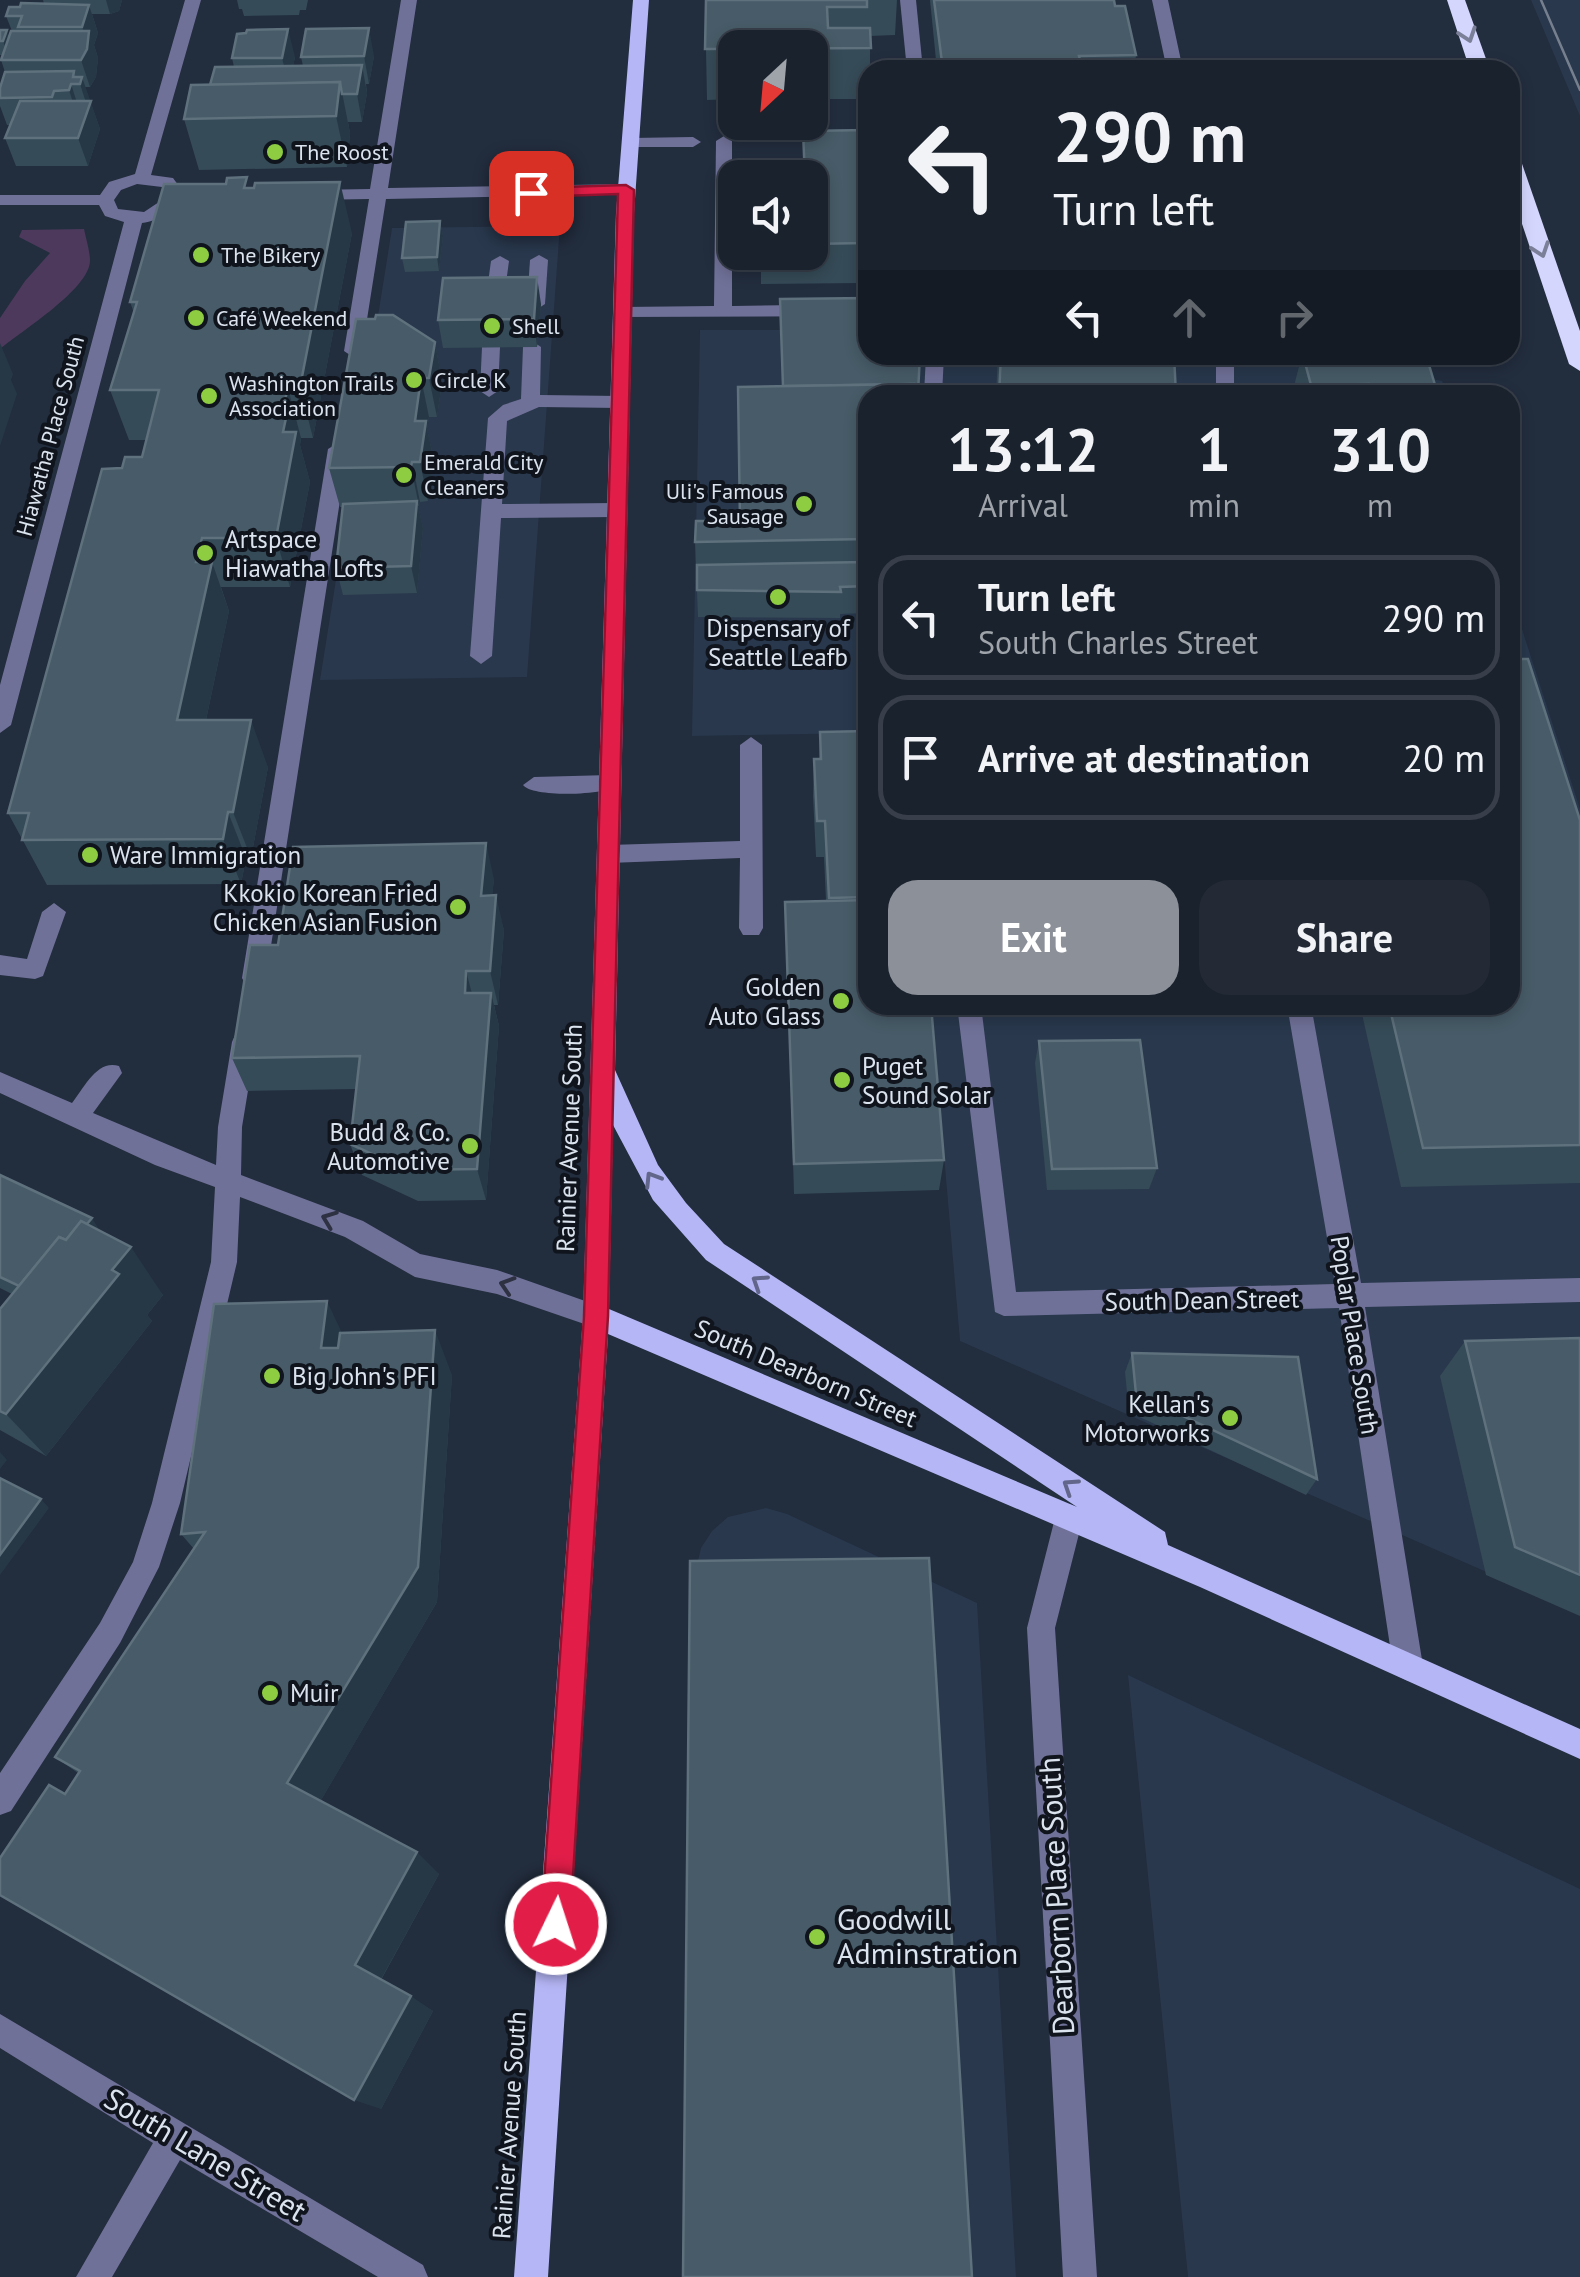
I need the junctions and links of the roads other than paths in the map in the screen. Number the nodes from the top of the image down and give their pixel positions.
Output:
1 (192, 0) edge
2 (409, 0) edge
3 (641, 0) edge
4 (908, 0) edge
5 (1160, 0) edge
6 (1456, 0) edge
7 (914, 60) edge
8 (1173, 60) edge
9 (1477, 60) edge
10 (724, 141) dead end
11 (693, 142) dead end
12 (631, 143) junction
13 (142, 178) junction
14 (1520, 187) edge
15 (626, 190) junction
16 (378, 194) junction
17 (285, 196) edge
18 (0, 200) edge
19 (105, 200) junction
20 (134, 218) junction
21 (539, 260) dead end
22 (500, 261) dead end
23 (536, 304) edge
24 (494, 305) edge
25 (858, 310) edge
26 (722, 312) junction
27 (622, 313) junction
28 (532, 347) edge
29 (491, 348) edge
30 (1580, 364) edge
31 (349, 379) edge
32 (490, 391) dead end
33 (530, 402) junction
34 (620, 402) junction
35 (340, 437) edge
36 (617, 510) junction
37 (490, 511) junction
38 (481, 656) dead end
39 (0, 725) edge
40 (751, 745) dead end
41 (610, 783) junction
42 (534, 785) dead end
43 (751, 848) junction
44 (608, 854) junction
45 (54, 912) dead end
46 (752, 928) dead end
47 (0, 965) edge
48 (970, 1015) edge
49 (1301, 1015) edge
50 (603, 1064) junction
51 (110, 1073) dead end
52 (0, 1082) edge
53 (76, 1116) junction
54 (229, 1181) junction
55 (1580, 1290) edge
56 (1350, 1296) junction
57 (596, 1316) junction
58 (1069, 1518) junction
59 (1210, 1578) junction
60 (1408, 1666) junction
61 (1580, 1744) edge
62 (0, 1800) edge
63 (0, 2030) edge
64 (174, 2138) junction
65 (93, 2277) edge
66 (411, 2277) edge
67 (531, 2277) edge
68 (1080, 2277) edge

1 - 13 street
2 - 16 street
3 - 12 main road, Rainier Avenue South
4 - 7 street
5 - 8 street
6 -> 9 highway
10 - 26 street
11 - 12 street
12 - 15 main road, Rainier Avenue South
13 - 19 street
13 - 20 street
14 -> 30 highway
15 - 16 street
15 - 27 main road, Rainier Avenue South
16 - 17 street
16 - 31 street
18 - 19 street
19 - 20 street
20 - 39 street, Hiawatha Place South
21 - 23 street
22 - 24 street
25 - 26 street
26 - 27 street
27 - 34 main road, Rainier Avenue South
28 - 33 street
29 - 32 street
33 - 34 street
33 - 37 street
34 - 36 main road, Rainier Avenue South
35 - 54 street
36 - 37 street
36 - 41 main road, Rainier Avenue South
37 - 38 street
40 - 43 street
41 - 42 street
41 - 44 main road, Rainier Avenue South
43 - 44 street
43 - 46 street
44 - 50 main road, Rainier Avenue South
45 - 47 street
48 - 56 street, South Dean Street
49 - 56 street, Poplar Place South
50 - 57 main road, Rainier Avenue South
59 -> 50 main road
51 - 53 street
52 - 53 street, South Dearborn Street
53 - 54 street, South Dearborn Street
57 -> 54 street, South Dearborn Street
54 - 62 street
55 - 56 street, South Dean Street
56 - 60 street, Poplar Place South
57 - 58 main road, South Dearborn Street
57 - 67 main road, Rainier Avenue South
58 - 59 main road, South Dearborn Street
58 - 68 street, Dearborn Place South
59 - 60 main road, South Dearborn Street
60 - 61 main road, South Dearborn Street
63 - 64 street, South Lane Street
64 - 65 street
64 - 66 street, South Lane Street

